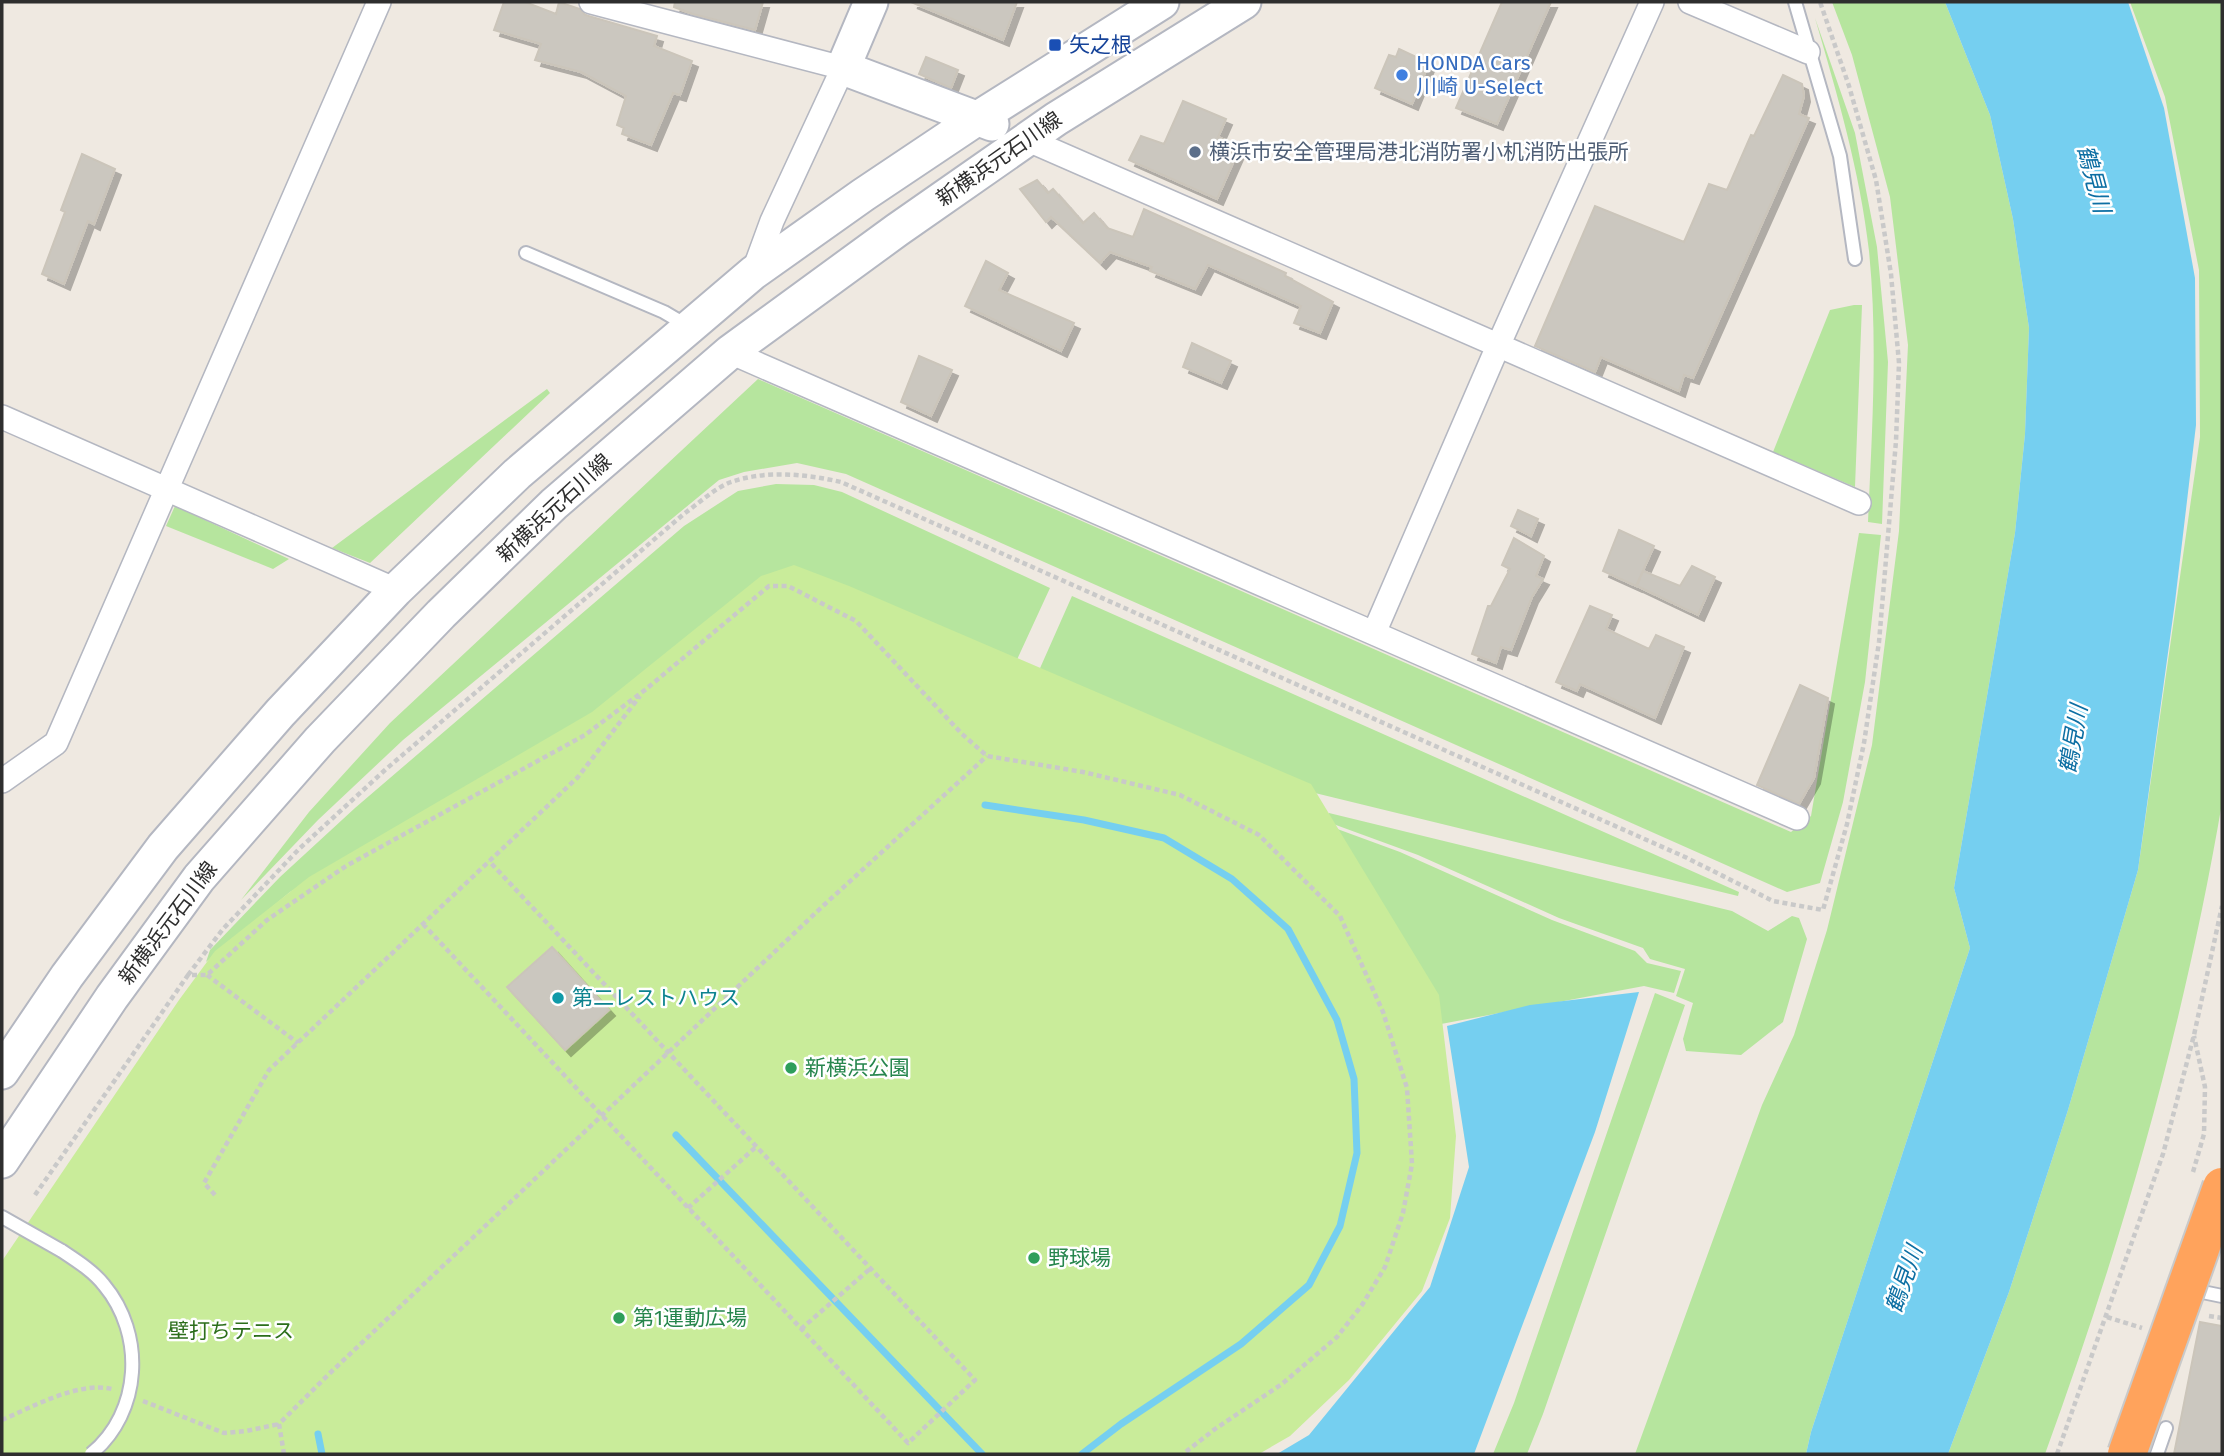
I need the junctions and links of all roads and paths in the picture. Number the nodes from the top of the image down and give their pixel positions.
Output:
1 (379, 2) edge
2 (591, 2) edge
3 (871, 2) edge
4 (1162, 2) edge
5 (1244, 2) edge
6 (1652, 2) edge
7 (1690, 2) edge
8 (1795, 2) edge
9 (1820, 2) edge
10 (641, 8) edge
11 (1808, 52) junction
12 (843, 68) junction
13 (978, 118) junction
14 (1027, 139) junction
15 (526, 253) dead end
16 (1855, 259) dead end
17 (753, 273) junction
18 (689, 327) junction
19 (1498, 346) junction
20 (730, 352) junction
21 (2, 417) edge
22 (167, 489) junction
23 (1859, 503) dead end
24 (396, 590) junction
25 (1374, 633) junction
26 (645, 690) junction
27 (987, 756) junction
28 (2, 781) edge
29 (1797, 818) dead end
30 (489, 861) junction
31 (2222, 906) edge
32 (424, 924) junction
33 (188, 975) junction
34 (207, 975) junction
35 (2194, 1035) junction
36 (298, 1043) junction
37 (669, 1052) junction
38 (2, 1072) edge
39 (602, 1116) junction
40 (757, 1146) junction
41 (2, 1161) edge
42 (2206, 1185) edge
43 (35, 1195) dead end
44 (215, 1195) dead end
45 (688, 1208) junction
46 (2, 1217) edge
47 (2222, 1217) edge
48 (871, 1268) junction
49 (2169, 1285) dead end
50 (2222, 1296) edge
51 (2205, 1315) dead end
52 (2107, 1317) junction
53 (2222, 1318) edge
54 (2131, 1325) dead end
55 (801, 1329) junction
56 (2166, 1429) dead end
57 (91, 1454) edge
58 (284, 1454) edge
59 (1183, 1454) edge
60 (2057, 1454) edge
61 (2127, 1454) edge
62 (2137, 1454) edge
63 (2157, 1454) edge

1 - 22 street
2 - 10 street
3 - 12 street
4 - 13 street, 新横浜元石川線
5 - 14 street, 新横浜元石川線
6 - 19 street
7 - 11 street
8 - 11 lane
9 - 33 path
10 - 12 street
11 - 16 lane
12 - 13 street
12 - 17 street
13 - 14 street
13 - 17 street, 新横浜元石川線
14 - 19 street
14 - 20 street, 新横浜元石川線
15 - 18 lane
17 - 18 street, 新横浜元石川線
18 - 24 street, 新横浜元石川線
19 - 23 street
19 - 25 street
20 - 25 street
20 - 41 street, 新横浜元石川線
21 - 22 street
22 - 24 street
22 - 28 street
24 - 38 street, 新横浜元石川線
25 - 29 street
26 - 27 path
26 - 30 path
26 - 34 path
27 - 37 path
27 - 59 path
30 - 32 path
30 - 37 path
31 - 35 path
32 - 36 path
32 - 39 path
33 - 34 path
33 - 43 path
34 - 36 path
35 - 42 path
35 - 52 path
36 - 44 path
37 - 39 path
37 - 40 path
39 - 45 path
39 - 58 path
40 - 45 path
40 - 48 path
42 - 61 highway, bridge
45 - 55 path
46 - 57 lane, bridge
47 - 62 highway
48 - 55 path
48 - 55 path
49 - 50 lane
51 - 53 path
52 - 54 path
52 - 60 path
56 - 63 lane

